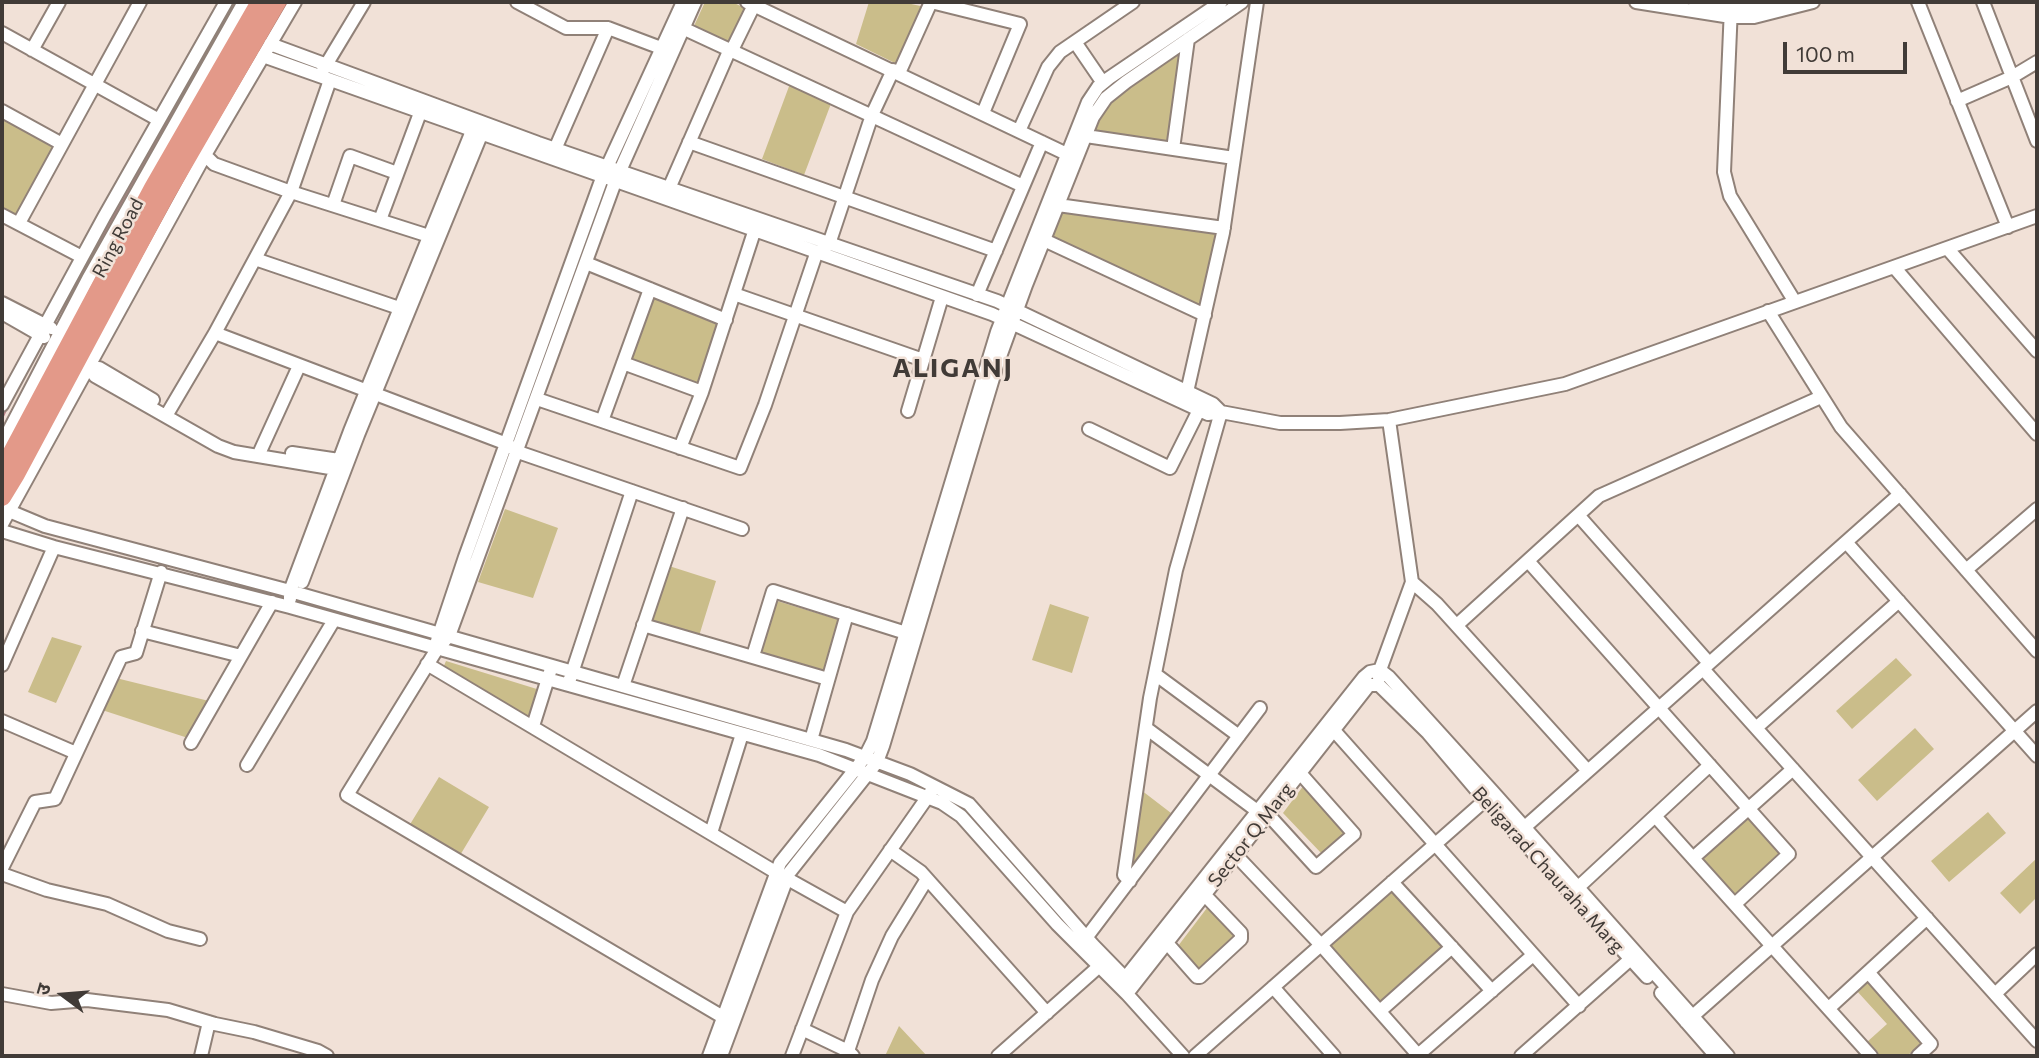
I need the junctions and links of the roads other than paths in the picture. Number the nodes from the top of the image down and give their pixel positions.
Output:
1 (59, 2) edge
2 (140, 2) edge
3 (226, 2) edge
4 (244, 2) edge
5 (260, 2) edge
6 (277, 2) edge
7 (295, 2) edge
8 (364, 2) edge
9 (517, 2) edge
10 (683, 2) edge
11 (695, 2) edge
12 (931, 2) edge
13 (1133, 2) edge
14 (1242, 2) edge
15 (1258, 2) edge
16 (1636, 2) edge
17 (1779, 2) edge
18 (1813, 2) edge
19 (1918, 2) edge
20 (1983, 2) edge
21 (750, 3) edge
22 (1220, 5) edge
23 (1692, 5) edge
24 (1731, 12) junction
25 (678, 26) junction
26 (608, 28) junction
27 (2, 33) edge
28 (1188, 39) junction
29 (1075, 42) junction
30 (33, 50) junction
31 (266, 50) junction
32 (667, 50) junction
33 (731, 50) junction
34 (2037, 62) edge
35 (896, 71) junction
36 (325, 74) junction
37 (2012, 77) junction
38 (1103, 83) junction
39 (95, 85) junction
40 (1957, 101) junction
41 (2, 111) edge
42 (420, 113) junction
43 (983, 113) junction
44 (872, 115) junction
45 (159, 120) junction
46 (1019, 131) junction
47 (476, 133) junction
48 (1086, 135) junction
49 (2037, 141) edge
50 (689, 142) junction
51 (1042, 142) junction
52 (62, 144) junction
53 (1173, 149) junction
54 (553, 154) junction
55 (205, 155) junction
56 (1072, 157) junction
57 (1234, 158) junction
58 (397, 173) junction
59 (611, 175) junction
60 (1023, 186) junction
61 (292, 188) junction
62 (666, 194) junction
63 (845, 196) junction
64 (334, 202) junction
65 (1058, 205) junction
66 (2, 215) edge
67 (2037, 216) edge
68 (381, 217) junction
69 (19, 223) junction
70 (2008, 227) junction
71 (1224, 228) junction
72 (754, 232) junction
73 (434, 234) junction
74 (1044, 240) junction
75 (829, 243) junction
76 (1947, 248) junction
77 (996, 251) junction
78 (816, 254) junction
79 (82, 257) junction
80 (255, 259) junction
81 (586, 263) junction
82 (1894, 267) junction
83 (650, 289) junction
84 (734, 294) junction
85 (977, 295) junction
86 (942, 297) junction
87 (1795, 302) junction
88 (2, 303) edge
89 (1012, 308) junction
90 (404, 310) junction
91 (1768, 312) junction
92 (2, 313) edge
93 (795, 315) junction
94 (1205, 315) junction
95 (726, 320) junction
96 (1007, 321) junction
97 (62, 328) junction
98 (42, 330) junction
99 (215, 333) junction
100 (52, 348) junction
101 (2037, 351) edge
102 (923, 360) junction
103 (623, 363) junction
104 (299, 366) junction
105 (89, 368) junction
106 (69, 390) junction
107 (702, 392) junction
108 (1187, 392) junction
109 (370, 394) junction
110 (1821, 397) junction
111 (537, 399) junction
112 (2, 405) edge
113 (1199, 410) junction
114 (908, 411) dead end
115 (1221, 412) junction
116 (168, 413) junction
117 (1388, 419) junction
118 (602, 421) junction
119 (1089, 429) dead end
120 (2037, 434) edge
121 (2, 444) edge
122 (512, 448) junction
123 (680, 448) junction
124 (260, 452) junction
125 (340, 465) junction
126 (2, 471) edge
127 (956, 487) junction
128 (632, 491) junction
129 (1900, 494) junction
130 (4, 505) edge
131 (683, 508) junction
132 (2037, 509) edge
133 (1578, 515) junction
134 (2, 524) edge
135 (741, 529) dead end
136 (2, 531) edge
137 (1846, 542) junction
138 (54, 547) junction
139 (1528, 561) junction
140 (1966, 570) junction
141 (161, 572) junction
142 (1412, 582) junction
143 (294, 592) junction
144 (1899, 601) junction
145 (272, 602) junction
146 (290, 607) junction
147 (847, 614) junction
148 (334, 620) junction
149 (643, 625) junction
150 (1457, 625) junction
151 (142, 631) junction
152 (906, 633) junction
153 (444, 635) junction
154 (437, 649) junction
155 (2037, 651) edge
156 (241, 656) junction
157 (753, 656) junction
158 (428, 664) junction
159 (2, 665) edge
160 (552, 665) junction
161 (1706, 666) junction
162 (1380, 670) junction
163 (572, 671) junction
164 (1155, 674) junction
165 (828, 679) junction
166 (547, 680) junction
167 (1379, 685) junction
168 (568, 686) junction
169 (623, 686) junction
170 (1260, 708) dead end
171 (1659, 708) junction
172 (2037, 712) edge
173 (2, 721) edge
174 (533, 726) junction
175 (1330, 727) junction
176 (1146, 728) junction
177 (1756, 728) junction
178 (2016, 731) junction
179 (742, 734) junction
180 (1239, 736) junction
181 (811, 740) junction
182 (191, 743) dead end
183 (76, 753) junction
184 (2037, 756) edge
185 (871, 759) junction
186 (247, 765) dead end
187 (1710, 765) junction
188 (1793, 769) junction
189 (861, 771) junction
190 (1588, 771) junction
191 (1300, 773) junction
192 (1209, 775) junction
193 (935, 786) junction
194 (927, 797) junction
195 (1490, 797) junction
196 (1749, 808) junction
197 (1263, 812) junction
198 (1656, 816) junction
199 (1521, 830) junction
200 (711, 833) junction
201 (1435, 845) junction
202 (890, 850) junction
203 (1232, 851) junction
204 (1693, 858) junction
205 (1872, 858) junction
206 (2, 868) edge
207 (2, 874) edge
208 (782, 876) junction
209 (927, 879) junction
210 (1130, 880) junction
211 (1392, 882) junction
212 (1200, 891) junction
213 (1574, 891) junction
214 (1735, 904) junction
215 (846, 912) junction
216 (1927, 918) junction
217 (201, 939) dead end
218 (1083, 942) junction
219 (1167, 943) junction
220 (1321, 945) junction
221 (1773, 945) junction
222 (1452, 947) junction
223 (2037, 954) edge
224 (1533, 955) junction
225 (1633, 957) junction
226 (1103, 962) junction
227 (1868, 972) junction
228 (1126, 986) junction
229 (1273, 987) junction
230 (1492, 991) junction
231 (1995, 993) junction
232 (2, 994) edge
233 (1578, 1006) junction
234 (1829, 1008) junction
235 (1380, 1011) junction
236 (1046, 1013) junction
237 (1689, 1019) junction
238 (728, 1020) junction
239 (209, 1022) junction
240 (802, 1029) junction
241 (2037, 1041) edge
242 (850, 1053) edge
243 (1419, 1055) edge
244 (201, 1056) edge
245 (327, 1056) edge
246 (709, 1056) edge
247 (721, 1056) edge
248 (792, 1056) edge
249 (998, 1056) edge
250 (1183, 1056) edge
251 (1195, 1056) edge
252 (1334, 1056) edge
253 (1521, 1056) edge
254 (1716, 1056) edge
255 (1728, 1056) edge
256 (1871, 1056) edge
257 (1918, 1056) edge

1 - 30 street
2 - 39 street
3 - 45 street
4 - 97 street
5 - 126 highway, Ring Road
6 - 106 highway, Ring Road
7 - 31 street
8 - 36 street
9 - 26 street
10 - 25 street
11 - 25 street
12 - 35 street
12 - 43 street
13 - 29 street
14 - 22 street
15 - 57 street
16 - 23 street
17 - 24 street
18 - 24 street
19 - 40 street
20 - 37 street
21 - 33 street
21 - 35 street
22 - 28 street
22 - 38 street
23 - 24 street
24 - 87 street
25 - 32 street
25 - 33 street
26 - 32 street
26 - 54 street
27 - 30 street
28 - 48 street
28 - 53 street
29 - 38 street
29 - 46 street
30 - 39 street
31 - 36 street
31 - 55 street
32 - 59 street
33 - 44 street
33 - 50 street
34 - 37 street
35 - 43 street
35 - 44 street
36 - 42 street
36 - 54 street
36 - 61 street
37 - 40 street
37 - 49 street
38 - 56 street
39 - 45 street
39 - 52 street
40 - 70 street
41 - 52 street
42 - 47 street
42 - 58 street
43 - 46 street
44 - 60 street
44 - 63 street
45 - 79 street
46 - 51 street
47 - 54 street
47 - 73 street
48 - 53 street
48 - 56 street
50 - 62 street
50 - 63 street
51 - 56 street
51 - 60 street
52 - 69 street
53 - 57 street
54 - 59 street
55 - 61 street
55 - 105 street
56 - 65 street
56 - 89 street
57 - 71 street
58 - 64 street
58 - 68 street
59 - 62 street
59 - 81 street
59 - 122 street
60 - 77 street
61 - 64 street
61 - 80 street
62 - 72 street
62 - 75 street
63 - 75 street
63 - 77 street
64 - 68 street
65 - 71 street
65 - 74 street
66 - 69 street
67 - 70 street
68 - 73 street
69 - 79 street
70 - 76 street
71 - 94 street
72 - 78 street
72 - 84 street
73 - 90 street
74 - 89 street
74 - 94 street
75 - 78 street
75 - 85 street
76 - 82 street
76 - 101 street
77 - 85 street
78 - 86 street
78 - 93 street
79 - 98 street
80 - 90 street
80 - 99 street
81 - 83 street
81 - 111 street
82 - 87 street
82 - 120 street
83 - 95 street
83 - 103 street
84 - 93 street
84 - 95 street
85 - 89 street
86 - 96 street
86 - 102 street
87 - 91 street
88 - 98 street
89 - 96 street
89 - 108 street
90 - 109 street
91 - 110 street
91 - 117 street
92 - 98 street
93 - 102 street
93 - 123 street
94 - 108 street
95 - 107 street
96 - 113 street
96 - 127 street
97 - 98 street
97 - 100 street
98 - 100 street
98 - 112 street
99 - 104 street
99 - 116 street
100 - 121 street
102 - 114 street
103 - 107 street
103 - 118 street
104 - 109 street
104 - 124 street
105 - 106 street
105 - 116 street
106 - 130 highway, Ring Road
107 - 123 street
108 - 115 street
109 - 122 street
109 - 125 street
110 - 129 street
110 - 133 street
111 - 118 street
111 - 122 street
113 - 115 street
113 - 119 street
115 - 117 street
115 - 164 street
116 - 124 street
117 - 142 street
118 - 123 street
122 - 128 street
122 - 153 street
124 - 125 street
125 - 143 street
127 - 152 street
127 - 185 street
128 - 131 street
128 - 163 street
129 - 137 street
129 - 140 street
130 - 134 street
130 - 143 street
131 - 135 street
131 - 149 street
132 - 140 street
133 - 139 street
133 - 161 street
136 - 138 street
137 - 144 street
137 - 161 street
138 - 141 street
138 - 159 street
139 - 150 street
139 - 171 street
140 - 155 street
141 - 145 street
141 - 151 street
142 - 150 street
142 - 162 street
143 - 146 street
143 - 153 street
144 - 177 street
144 - 178 street
145 - 146 street
145 - 156 street
146 - 148 street
147 - 152 street
147 - 157 street
147 - 165 street
148 - 154 street
148 - 186 street
149 - 157 street
149 - 169 street
150 - 190 street
151 - 156 street
151 - 183 street
152 - 185 street
153 - 154 street
153 - 160 street
154 - 158 street
154 - 166 street
156 - 182 street
157 - 165 street
158 - 174 street
158 - 238 street
160 - 163 street
160 - 166 street
161 - 171 street
161 - 177 street
162 - 167 street
162 - 175 street
162 - 195 street
163 - 168 street
163 - 169 street
164 - 176 street
164 - 180 street
165 - 181 street
166 - 168 street
166 - 174 street
167 - 175 street, Sector Q Marg
167 - 195 street, Beligarad Chauraha Marg
168 - 179 street
169 - 181 street
170 - 180 street
171 - 187 street
171 - 190 street
172 - 178 street
173 - 183 street
174 - 200 street
175 - 191 street, Sector Q Marg
175 - 197 street
175 - 201 street
176 - 192 street
176 - 210 street
177 - 188 street
178 - 184 street
178 - 205 street
179 - 189 street
179 - 200 street
180 - 192 street
181 - 185 street
183 - 206 street
185 - 189 street
185 - 193 street
187 - 196 street
187 - 198 street
188 - 196 street
188 - 205 street
189 - 194 street
189 - 208 street
190 - 199 street
191 - 197 street, Sector Q Marg
191 - 197 street
192 - 197 street
192 - 210 street
193 - 194 street
193 - 218 street
194 - 202 street
194 - 218 street
195 - 199 street, Beligarad Chauraha Marg
195 - 201 street
196 - 204 street
196 - 214 street
197 - 203 street
198 - 204 street
198 - 213 street
199 - 213 street, Beligarad Chauraha Marg
200 - 208 street
201 - 211 street
201 - 224 street
202 - 209 street
202 - 215 street
203 - 212 street
203 - 220 street
204 - 214 street
205 - 216 street
205 - 221 street
207 - 217 street
208 - 215 street
208 - 238 street
209 - 236 street
209 - 242 street
210 - 218 street
211 - 220 street
211 - 222 street
212 - 219 street, Sector Q Marg
212 - 219 street
212 - 228 street
213 - 225 street, Beligarad Chauraha Marg
214 - 221 street
215 - 240 street
216 - 227 street
216 - 231 street
218 - 226 street
219 - 228 street, Sector Q Marg
220 - 229 street
220 - 235 street
221 - 234 street
221 - 237 street
222 - 230 street
222 - 235 street
223 - 231 street
224 - 230 street
224 - 233 street
225 - 233 street
225 - 237 street, Beligarad Chauraha Marg
226 - 228 street
226 - 236 street
227 - 234 street
227 - 257 street
228 - 250 street
229 - 251 street
229 - 252 street
230 - 243 street
231 - 241 street
232 - 239 street
233 - 253 street
234 - 256 street
235 - 243 street
236 - 249 street
237 - 254 street, Beligarad Chauraha Marg
237 - 255 street
238 - 246 street
238 - 247 street
239 - 244 street
239 - 245 street
240 - 242 street
240 - 248 street

